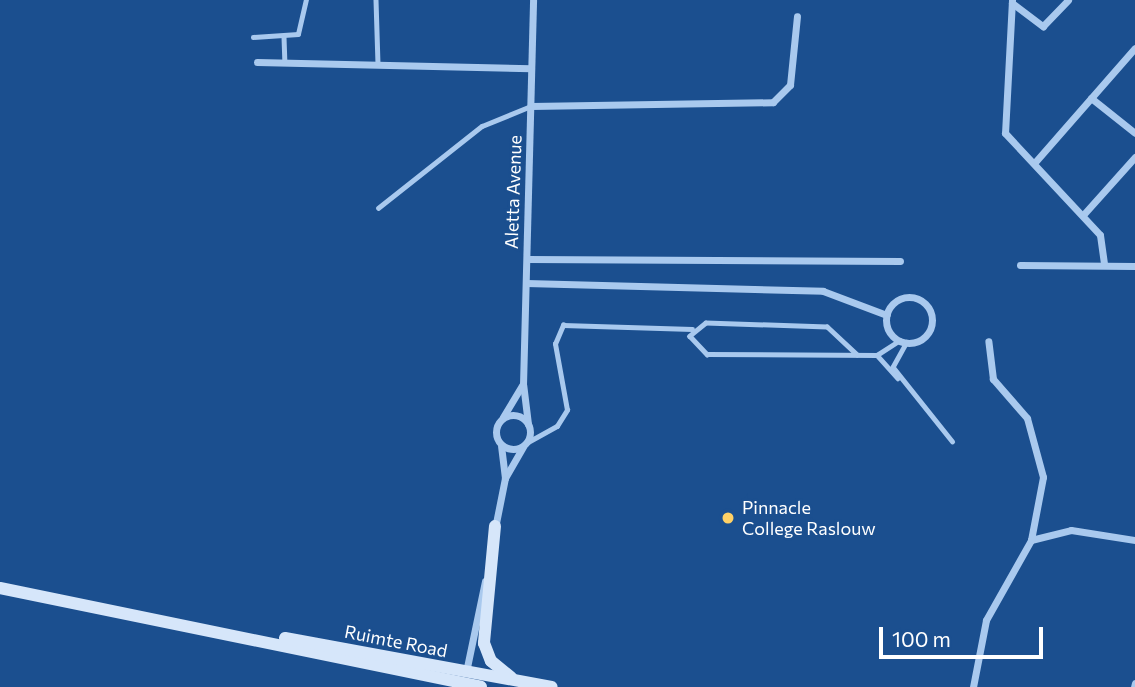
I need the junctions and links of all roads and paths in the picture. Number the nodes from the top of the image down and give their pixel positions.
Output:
1 (306, 0) edge
2 (376, 0) edge
3 (533, 0) edge
4 (1068, 0) edge
5 (1012, 1) edge
6 (797, 16) dead end
7 (253, 37) dead end
8 (284, 37) junction
9 (1135, 48) edge
10 (257, 62) dead end
11 (285, 62) junction
12 (378, 64) junction
13 (531, 68) junction
14 (1091, 98) junction
15 (531, 106) junction
16 (1135, 132) edge
17 (1135, 157) edge
18 (1036, 161) junction
19 (378, 208) dead end
20 (1083, 215) junction
21 (527, 259) junction
22 (900, 261) dead end
23 (1020, 265) dead end
24 (1104, 265) junction
25 (1135, 266) edge
26 (526, 283) junction
27 (887, 315) junction
28 (693, 329) junction
29 (903, 341) junction
30 (988, 341) dead end
31 (857, 355) junction
32 (877, 355) junction
33 (902, 380) junction
34 (523, 385) junction
35 (502, 419) junction
36 (528, 424) junction
37 (952, 441) dead end
38 (526, 444) junction
39 (501, 446) junction
40 (505, 478) junction
41 (495, 526) junction
42 (1031, 540) junction
43 (1135, 540) edge
44 (0, 588) edge
45 (465, 678) junction
46 (514, 679) junction
47 (481, 687) edge
48 (552, 687) edge
49 (973, 687) edge

1 - 8 lane
2 - 12 lane
3 - 13 street, Aletta Avenue
4 - 5 street
5 - 18 street
6 - 15 street
7 - 8 lane
8 - 11 lane
9 - 14 street
10 - 11 street
11 - 12 street
12 - 13 street
13 - 15 street, Aletta Avenue
14 - 16 street
14 - 18 street
15 - 19 lane
15 - 21 street, Aletta Avenue
17 - 20 street
18 - 20 street
20 - 24 street
21 - 22 street
21 - 26 street, Aletta Avenue
23 - 24 street
24 - 25 street
26 - 27 street
26 - 34 street, Aletta Avenue
27 - 29 street
27 - 29 street
28 - 31 lane
28 - 31 lane
28 - 38 lane
29 - 32 lane
29 - 33 lane
30 - 42 street
31 - 32 lane
32 - 33 lane
33 - 37 lane
34 - 35 street
34 - 36 street, Aletta Avenue
35 - 36 street
35 - 39 street
36 - 38 street
38 - 39 street
38 - 40 street
39 - 40 street
40 - 41 street
41 - 45 street
41 - 46 main road
42 - 43 street
42 - 49 street
44 - 45 main road, Ruimte Road
45 - 46 main road, Ruimte Road
45 - 47 main road, Ruimte Road
46 - 48 main road, Ruimte Road

